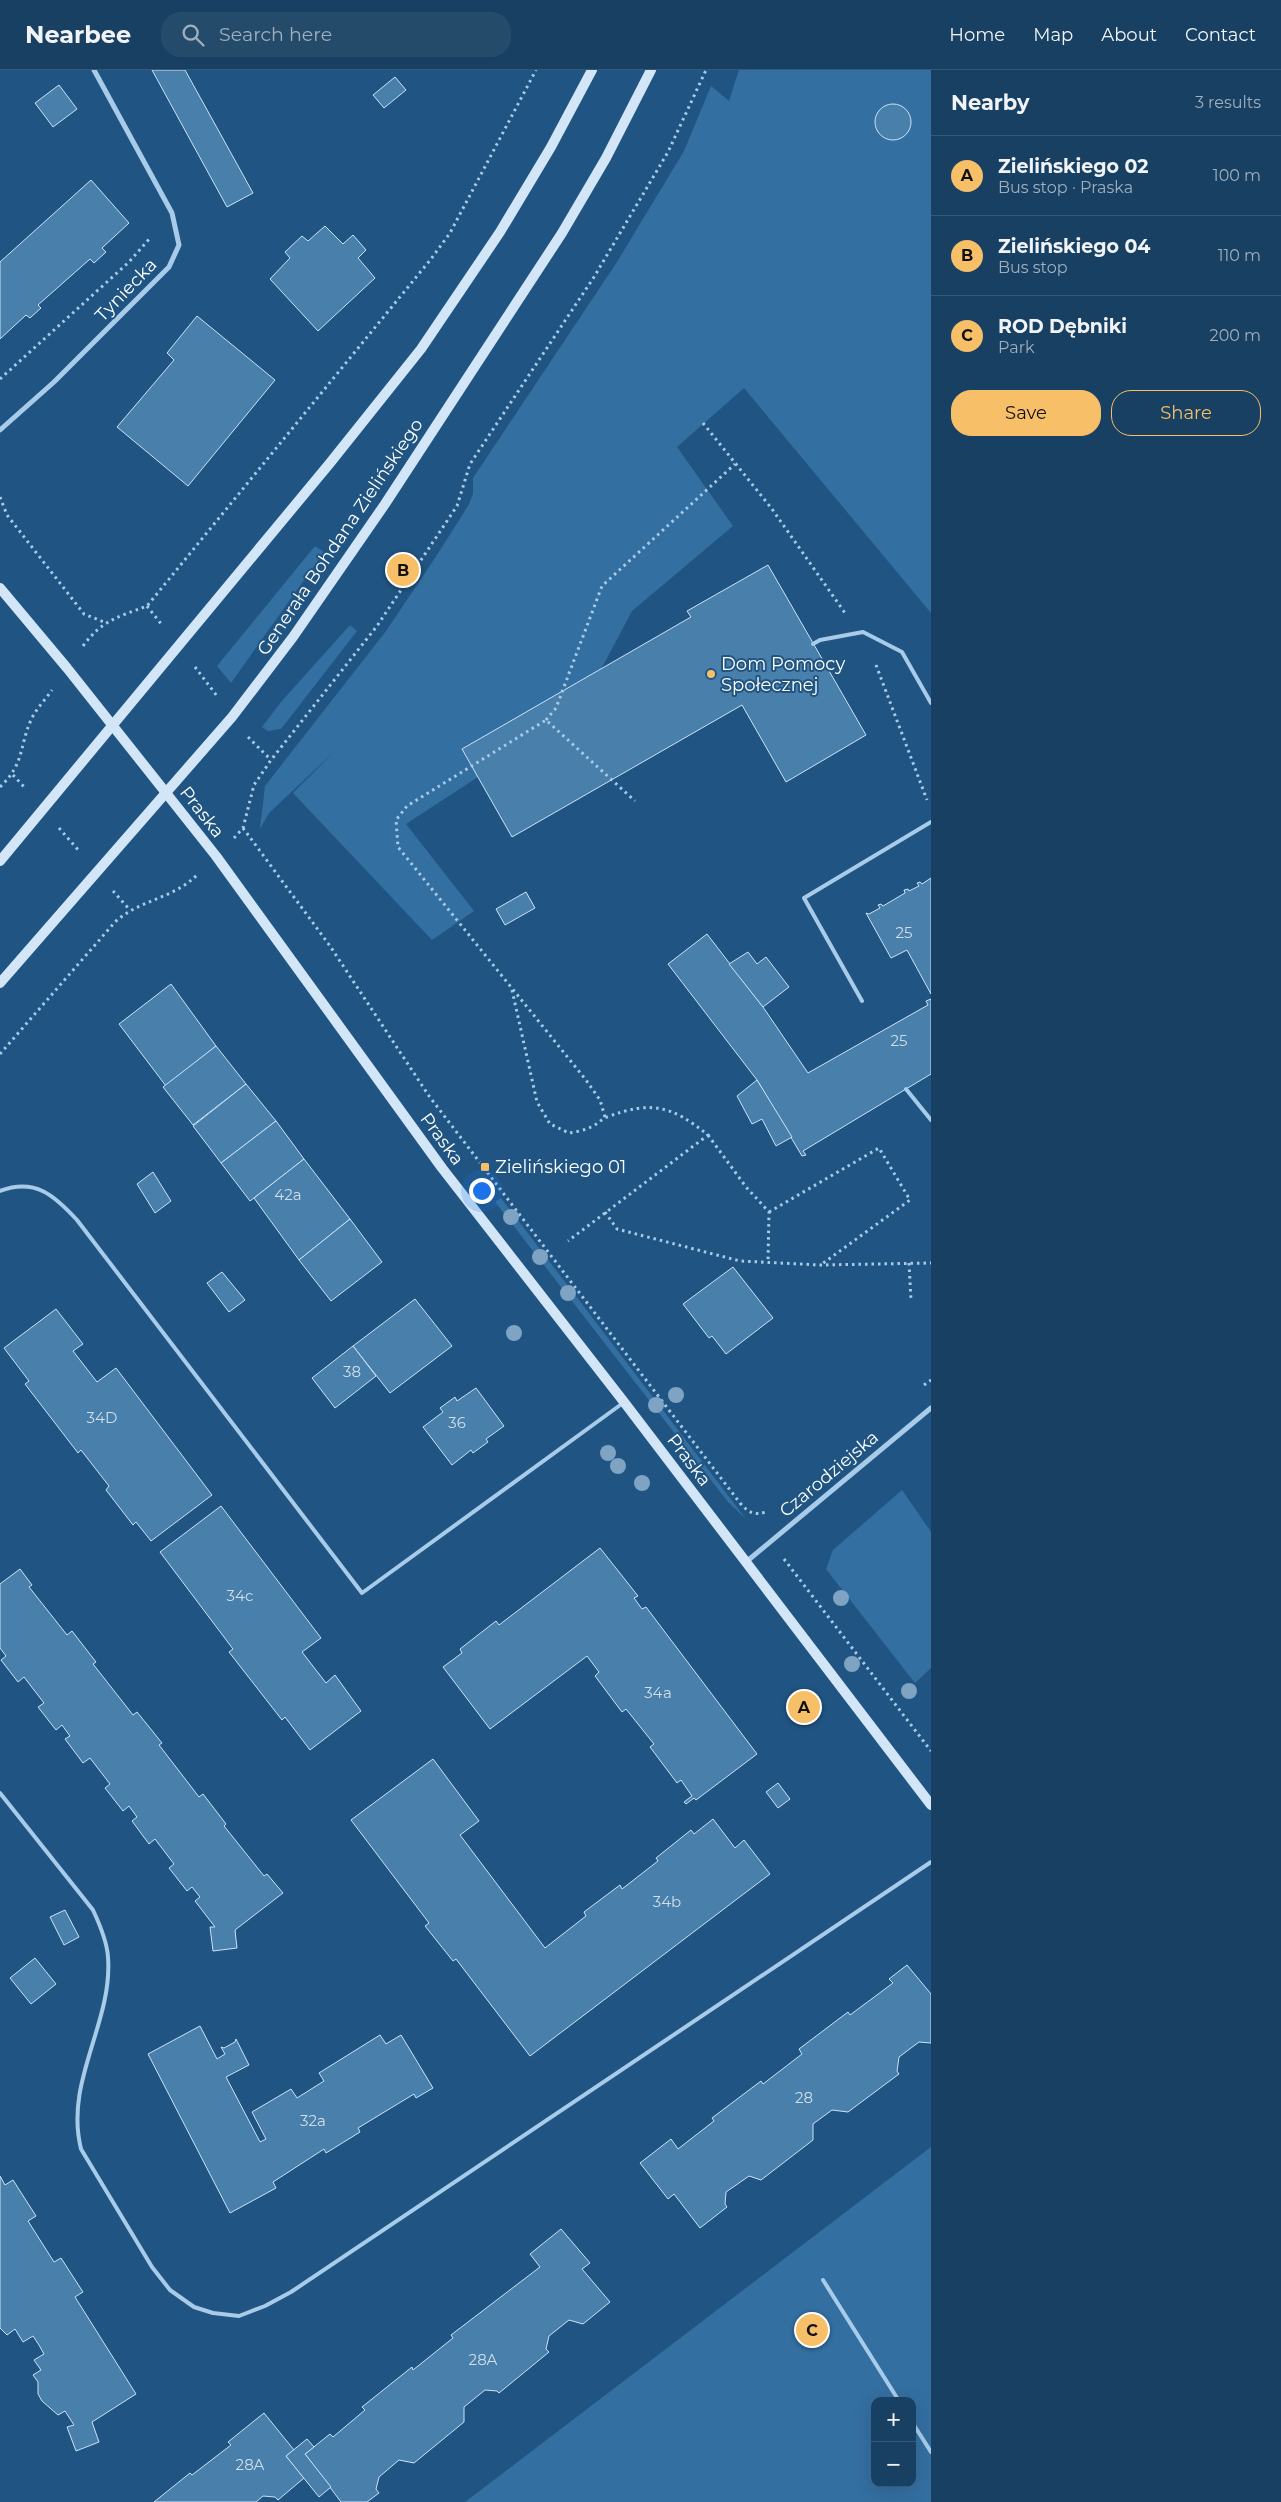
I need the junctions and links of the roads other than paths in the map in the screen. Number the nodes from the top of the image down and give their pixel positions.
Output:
1 (94, 70) edge
2 (592, 70) edge
3 (651, 70) edge
4 (0, 430) edge
5 (0, 588) edge
6 (813, 644) dead end
7 (931, 702) edge
8 (112, 727) junction
9 (166, 792) junction
10 (931, 822) edge
11 (0, 861) edge
12 (0, 983) edge
13 (862, 1001) dead end
14 (906, 1089) dead end
15 (931, 1120) edge
16 (0, 1191) edge
17 (624, 1402) junction
18 (931, 1408) edge
19 (746, 1562) junction
20 (0, 1793) edge
21 (931, 1805) edge
22 (931, 1862) edge
23 (823, 2280) dead end
24 (896, 2397) edge
25 (916, 2428) edge
26 (931, 2452) edge

1 - 4 street, Tyniecka
2 - 8 main road
3 - 9 main road, Generała Bohdana Zielińskiego
5 - 8 main road, Praska
6 - 7 lane
8 - 9 main road, Praska
8 - 11 main road
9 - 12 main road, Generała Bohdana Zielińskiego
9 - 17 main road, Praska
10 - 13 lane
14 - 15 lane
16 - 17 lane
17 - 19 main road, Praska
18 - 19 street, Czarodziejska
19 - 21 main road, Praska
20 - 22 lane
23 - 24 lane
25 - 26 lane

